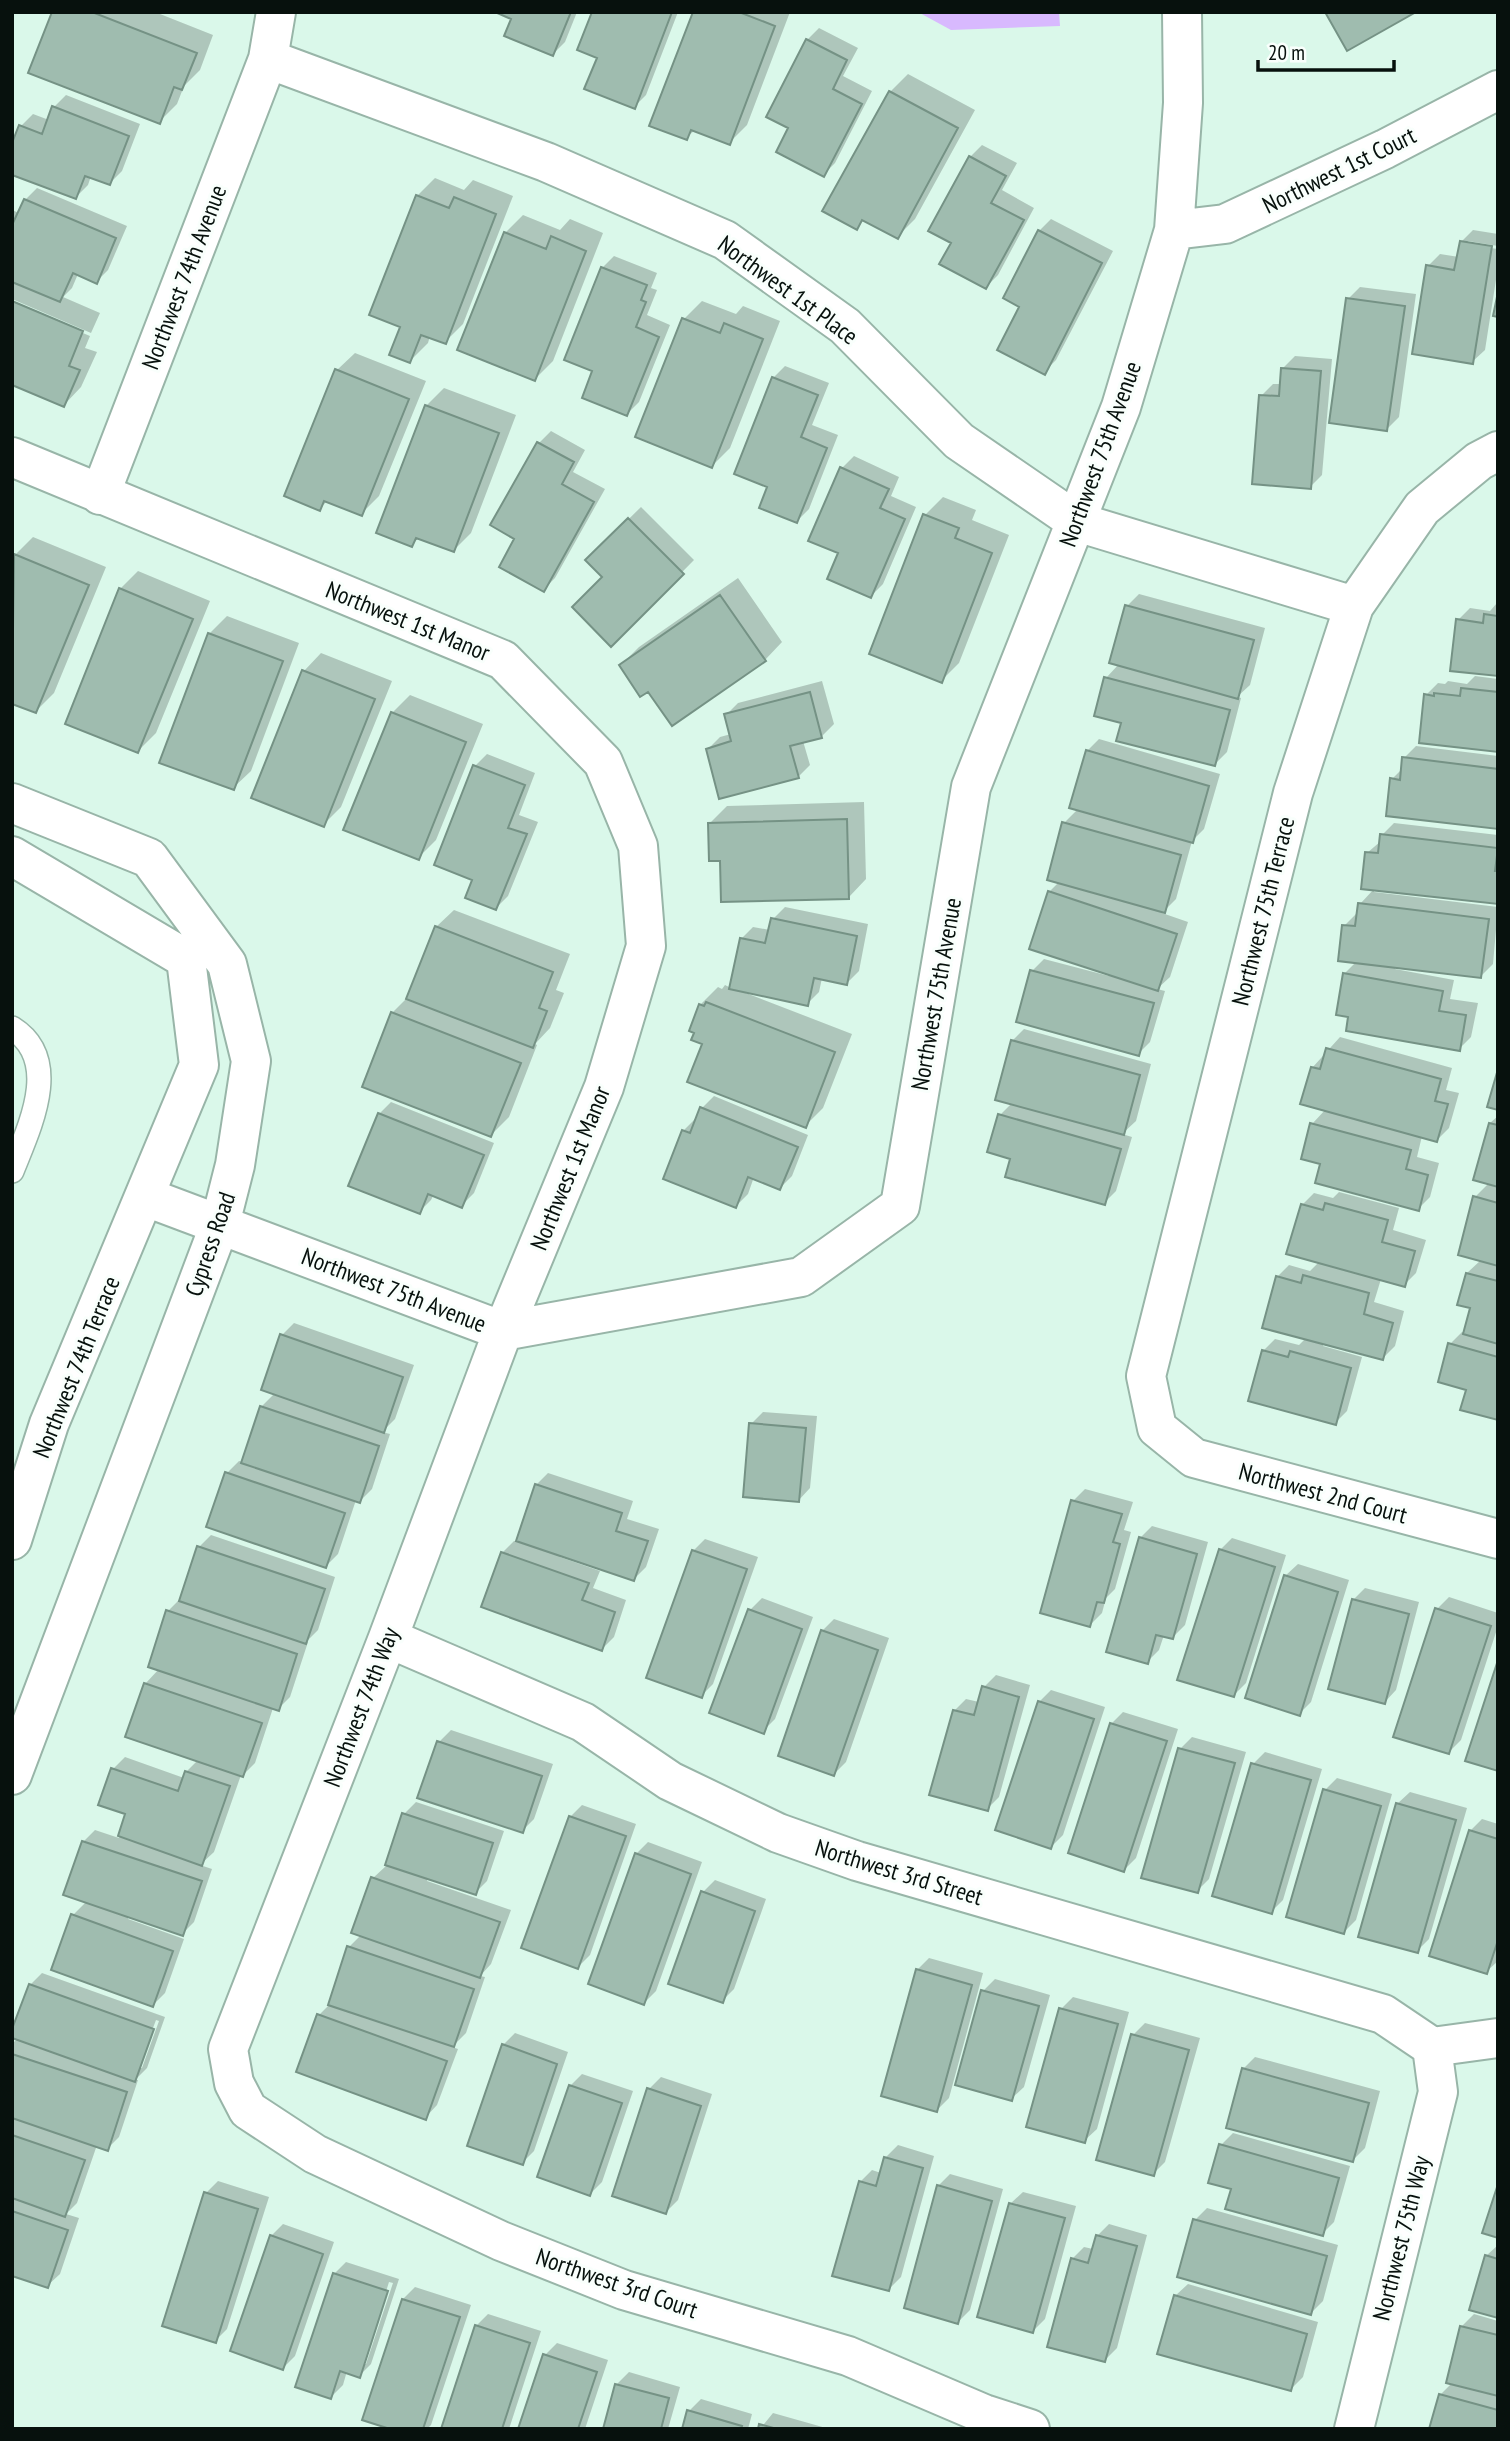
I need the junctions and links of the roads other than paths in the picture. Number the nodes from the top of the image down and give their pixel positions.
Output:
1 (276, 12) edge
2 (1182, 12) edge
3 (268, 59) junction
4 (1498, 90) edge
5 (1174, 230) junction
6 (1498, 451) edge
7 (12, 457) edge
8 (100, 495) junction
9 (1077, 522) junction
10 (1354, 606) junction
11 (12, 803) edge
12 (12, 856) edge
13 (12, 1028) edge
14 (12, 1171) edge
15 (146, 1197) junction
16 (220, 1224) junction
17 (503, 1331) junction
18 (1157, 1428) joint
19 (1498, 1539) edge
20 (12, 1540) edge
21 (388, 1638) junction
22 (12, 1775) edge
23 (1498, 2038) edge
24 (1432, 2047) junction
25 (234, 2083) joint
26 (1030, 2429) edge
27 (1353, 2429) edge

1 - 3 street
2 - 5 street, Northwest 75th Avenue
3 - 8 street, Northwest 74th Avenue
3 - 9 street, Northwest 1st Place
4 - 5 street, Northwest 1st Court
5 - 9 street, Northwest 75th Avenue
6 - 10 street, Northwest 75th Terrace
7 - 8 street, Northwest 1st Manor
8 - 17 street, Northwest 1st Manor
9 - 10 street, Northwest 1st Place
9 - 17 street, Northwest 75th Avenue
10 - 18 street, Northwest 75th Terrace
11 - 16 street, Cypress Road
12 - 15 street
13 - 14 lane
15 - 16 street, Northwest 75th Avenue
15 - 20 street, Northwest 74th Terrace
16 - 17 street, Northwest 75th Avenue
16 - 22 street, Cypress Road
17 - 21 street, Northwest 74th Way
18 - 19 street, Northwest 2nd Court
21 - 24 street, Northwest 3rd Street
21 - 25 street, Northwest 74th Way
23 - 24 street
24 - 27 street, Northwest 75th Way
25 - 26 street, Northwest 3rd Court

